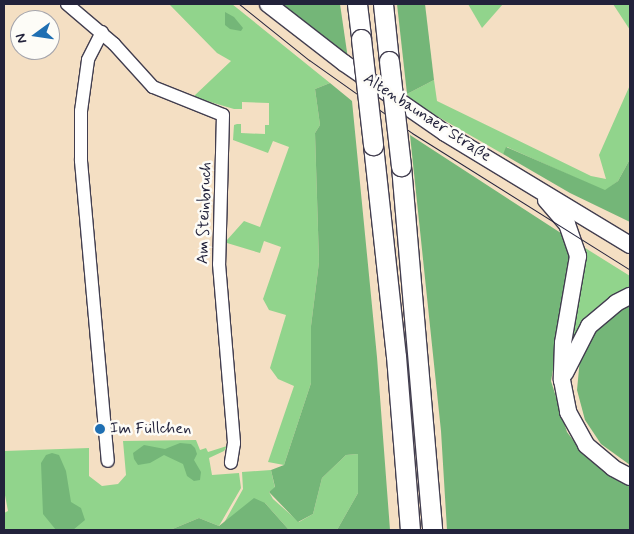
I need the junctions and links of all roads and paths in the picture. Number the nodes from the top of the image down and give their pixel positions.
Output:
1 (67, 4) edge
2 (268, 4) edge
3 (357, 4) edge
4 (383, 4) edge
5 (102, 32) junction
6 (535, 187) junction
7 (593, 220) junction
8 (630, 232) edge
9 (630, 245) edge
10 (630, 296) edge
11 (562, 380) junction
12 (108, 461) dead end
13 (231, 463) dead end
14 (630, 477) edge
15 (410, 530) edge
16 (432, 530) edge

1 - 5 street
2 - 6 main road, Altenbaunaer Straße
3 - 15 highway, bridge
4 - 16 highway, bridge
5 - 12 street
5 - 13 street, Am Steinbruch
6 - 7 main road, Altenbaunaer Straße
6 - 11 main road
7 - 8 main road
7 - 9 main road
10 - 11 main road
11 - 14 main road

